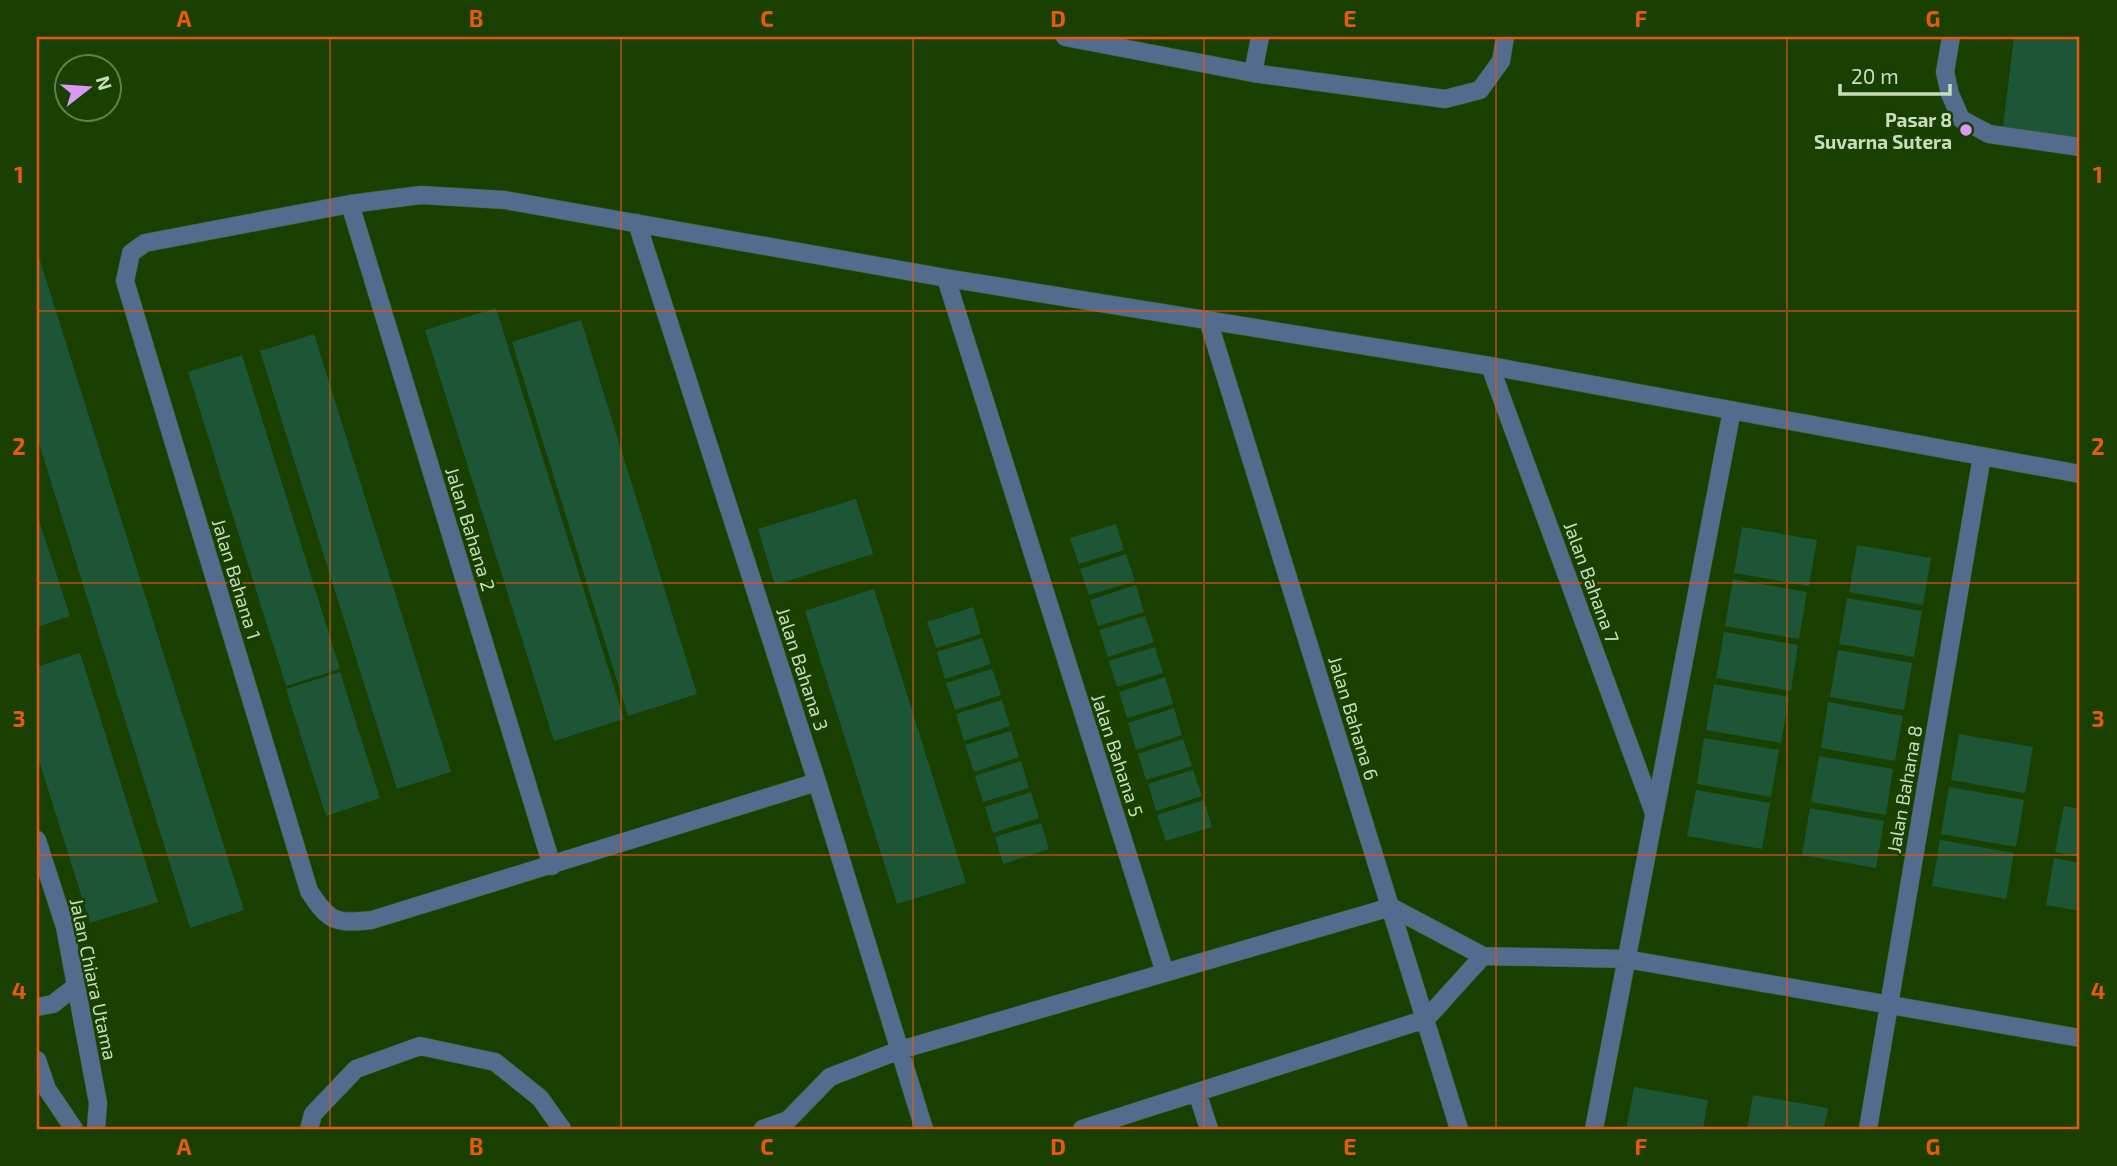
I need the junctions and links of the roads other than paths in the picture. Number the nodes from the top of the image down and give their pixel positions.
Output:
1 (1065, 37) edge
2 (1261, 37) edge
3 (1505, 37) edge
4 (1951, 37) edge
5 (1253, 73) junction
6 (2080, 147) edge
7 (350, 204) junction
8 (637, 223) junction
9 (946, 278) junction
10 (1208, 320) junction
11 (1490, 366) junction
12 (1732, 410) junction
13 (1982, 456) junction
14 (2080, 474) edge
15 (817, 782) junction
16 (1654, 813) junction
17 (37, 840) edge
18 (552, 866) junction
19 (1391, 907) junction
20 (1483, 956) junction
21 (1626, 960) junction
22 (1165, 973) junction
23 (76, 986) junction
24 (1889, 1005) junction
25 (37, 1007) edge
26 (1426, 1019) junction
27 (2080, 1038) edge
28 (900, 1050) junction
29 (37, 1060) edge
30 (1197, 1092) junction
31 (789, 1125) edge
32 (74, 1129) edge
33 (96, 1129) edge
34 (309, 1129) edge
35 (562, 1129) edge
36 (763, 1129) edge
37 (924, 1129) edge
38 (1082, 1129) edge
39 (1209, 1129) edge
40 (1459, 1129) edge
41 (1594, 1129) edge
42 (1868, 1129) edge

1 - 5 street
2 - 5 street
3 - 5 street
4 - 6 street
7 - 8 street
7 - 18 street, Jalan Bahana 2
7 - 18 street, Jalan Bahana 1
8 - 9 street
8 - 15 street, Jalan Bahana 3
9 - 10 street
9 - 22 street, Jalan Bahana 5
10 - 11 street
10 - 19 street, Jalan Bahana 6
11 - 12 street
11 - 16 street, Jalan Bahana 7
12 - 13 street
12 - 16 street
13 - 14 street
13 - 24 street, Jalan Bahana 8
15 - 18 street
15 - 28 street, Jalan Bahana 3
16 - 21 street
17 - 23 street, Jalan Chiara Utama
19 - 20 street
19 - 22 street
19 - 26 street, Jalan Bahana 6
20 - 21 street
20 - 26 street
21 - 24 street
21 - 41 street
22 - 28 street
23 - 25 street
23 - 33 street, Jalan Chiara Utama
24 - 27 street
24 - 42 street, Jalan Bahana 8
26 - 30 street
26 - 40 street, Jalan Bahana 6
28 - 31 street
28 - 37 street, Jalan Bahana 3
29 - 32 street
30 - 38 street
30 - 39 street
31 - 36 street
34 - 35 street

